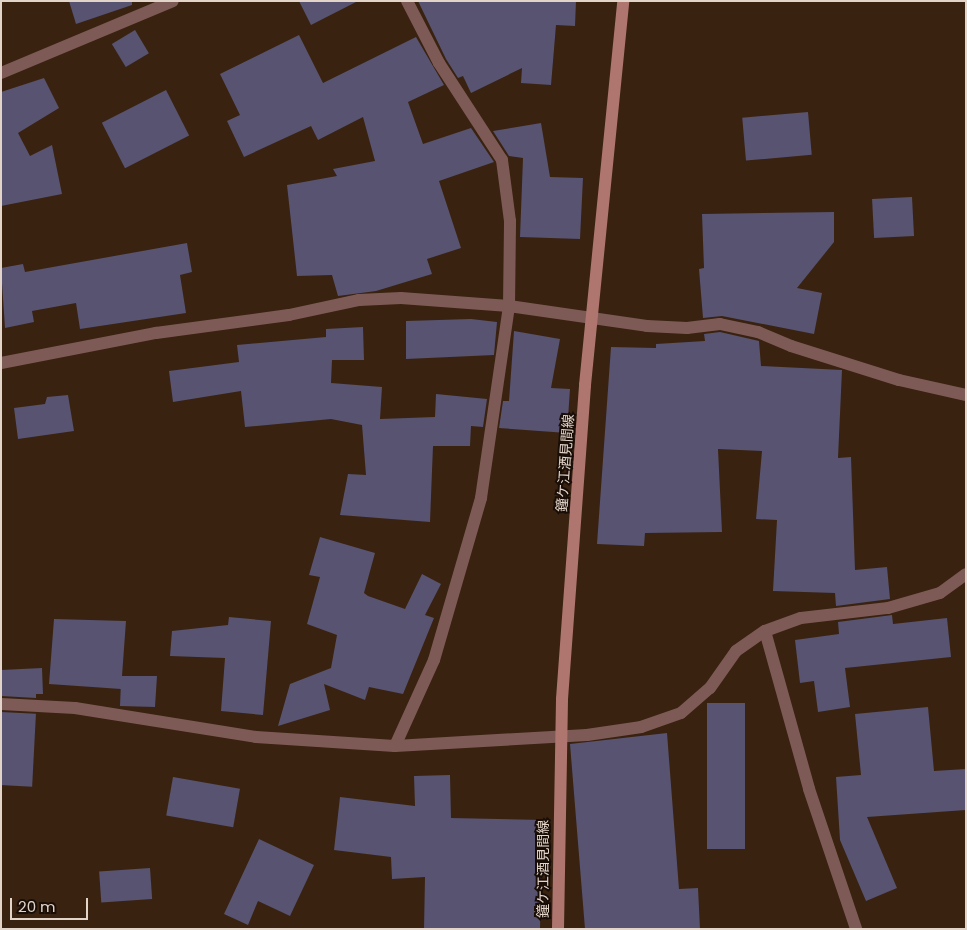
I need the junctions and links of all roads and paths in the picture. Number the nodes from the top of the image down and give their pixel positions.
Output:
1 (173, 1) edge
2 (407, 1) edge
3 (624, 1) edge
4 (1, 73) edge
5 (509, 306) junction
6 (593, 321) junction
7 (1, 363) edge
8 (966, 396) edge
9 (966, 574) edge
10 (765, 631) junction
11 (1, 704) edge
12 (559, 739) junction
13 (395, 746) junction
14 (558, 929) edge
15 (856, 929) edge

1 - 4 street
2 - 5 street
3 - 6 main road, 鐘ケ江酒見間線
5 - 6 street
5 - 7 street
5 - 13 street
6 - 8 street
6 - 12 main road, 鐘ケ江酒見間線
9 - 10 street
10 - 12 street
10 - 15 street
11 - 13 street
12 - 13 street
12 - 14 main road, 鐘ケ江酒見間線

